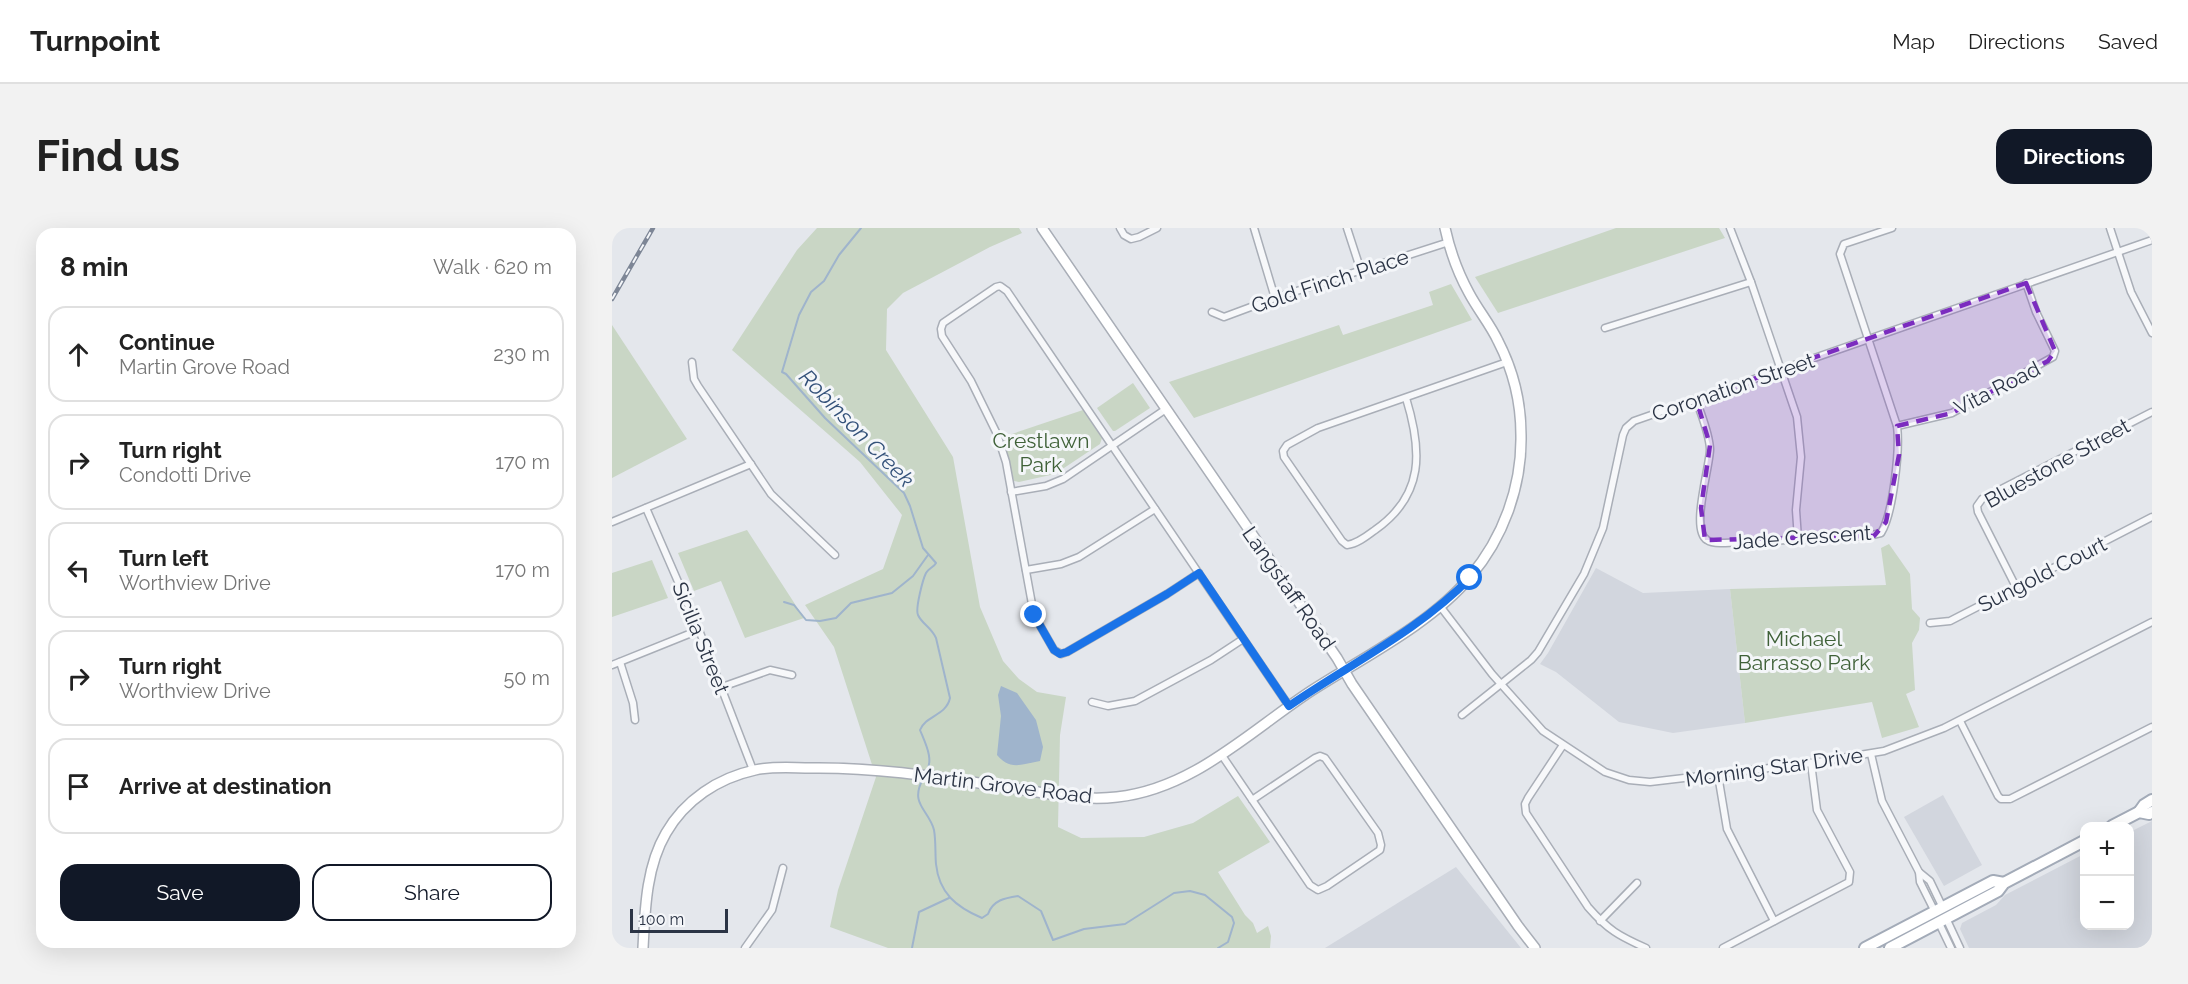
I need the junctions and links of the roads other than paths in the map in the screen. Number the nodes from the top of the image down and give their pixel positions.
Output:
1 (1042, 228) edge
2 (1119, 228) edge
3 (1157, 228) edge
4 (1254, 228) edge
5 (1347, 228) edge
6 (1445, 228) edge
7 (1730, 228) edge
8 (1892, 228) edge
9 (2110, 228) edge
10 (2152, 240) edge
11 (1449, 242) junction
12 (2118, 252) junction
13 (1361, 271) junction
14 (1751, 282) junction
15 (2026, 283) junction
16 (1275, 298) junction
17 (1212, 312) dead end
18 (1605, 328) dead end
19 (2152, 333) edge
20 (1868, 341) junction
21 (692, 362) dead end
22 (1507, 362) junction
23 (1781, 370) junction
24 (1406, 398) junction
25 (1696, 399) junction
26 (1166, 409) junction
27 (2152, 411) edge
28 (1897, 426) junction
29 (1112, 446) junction
30 (751, 464) junction
31 (1011, 492) junction
32 (646, 508) junction
33 (1155, 508) junction
34 (2152, 516) edge
35 (612, 522) edge
36 (1798, 539) junction
37 (835, 555) dead end
38 (1026, 570) junction
39 (1199, 573) junction
40 (2016, 587) junction
41 (1440, 606) junction
42 (2152, 622) edge
43 (1929, 623) dead end
44 (699, 630) junction
45 (1243, 639) junction
46 (620, 662) junction
47 (612, 665) edge
48 (1344, 670) junction
49 (792, 675) dead end
50 (1501, 684) junction
51 (722, 687) junction
52 (1092, 702) dead end
53 (1289, 706) junction
54 (1462, 715) dead end
55 (635, 720) dead end
56 (1960, 721) junction
57 (2152, 727) edge
58 (1563, 745) junction
59 (1221, 754) junction
60 (1871, 754) junction
61 (1811, 763) junction
62 (753, 770) junction
63 (1718, 775) junction
64 (1252, 800) junction
65 (2152, 800) edge
66 (2139, 812) junction
67 (2152, 812) edge
68 (2120, 822) edge
69 (2080, 844) edge
70 (783, 868) dead end
71 (1637, 883) dead end
72 (2004, 883) junction
73 (1939, 909) junction
74 (1600, 921) junction
75 (1774, 921) junction
76 (1943, 921) junction
77 (643, 948) edge
78 (745, 948) edge
79 (1536, 948) edge
80 (1646, 948) edge
81 (1723, 948) edge
82 (1865, 948) edge
83 (1890, 948) edge
84 (1951, 948) edge
85 (1960, 948) edge

1 - 26 street, Langstaff Road
2 - 3 street
4 - 16 street
5 - 13 street
6 - 11 street, Martin Grove Road
7 - 14 street
8 - 20 street, Jade Crescent
9 - 12 street
10 - 12 street, Coronation Street
11 - 13 street, Gold Finch Place
11 - 22 street, Martin Grove Road
12 - 15 street, Coronation Street
12 - 19 street
13 - 16 street, Gold Finch Place
14 - 18 street
14 - 23 street
15 - 20 street, Coronation Street
15 - 28 street, Vita Road
16 - 17 street, Gold Finch Place
20 - 23 street, Coronation Street
20 - 28 street, Jade Crescent
21 - 30 street
22 - 24 street
22 - 41 street, Martin Grove Road
23 - 25 street, Coronation Street
23 - 36 street
24 - 24 street
25 - 36 street, Jade Crescent
25 - 50 street, Coronation Street
26 - 29 street
26 - 48 street, Langstaff Road
27 - 40 street, Bluestone Street
28 - 36 street, Jade Crescent
29 - 31 street
29 - 31 street
29 - 33 street
30 - 32 street
30 - 37 street
31 - 38 street
32 - 35 street
32 - 44 street, Sicilia Street
33 - 38 street
33 - 39 street
34 - 40 street, Sungold Court
38 - 39 street
39 - 45 street
40 - 43 street, Sungold Court
41 - 48 street, Martin Grove Road
41 - 50 street, Morning Star Drive
42 - 56 street, Morning Star Drive
44 - 46 street
44 - 51 street, Sicilia Street
45 - 52 street
45 - 53 street
46 - 47 street
46 - 55 street
48 - 53 street, Martin Grove Road
48 - 79 street, Langstaff Road
49 - 51 street
50 - 54 street
50 - 58 street, Morning Star Drive
51 - 62 street, Sicilia Street
53 - 59 street, Martin Grove Road
56 - 57 street
56 - 60 street, Morning Star Drive
58 - 63 street, Morning Star Drive
58 - 74 street
59 - 62 street, Martin Grove Road
59 - 64 street
60 - 61 street, Morning Star Drive
60 - 73 street
61 - 63 street, Morning Star Drive
61 - 75 street
62 - 77 street, Martin Grove Road
63 - 75 street
64 - 64 street
65 - 66 main road
66 - 67 main road
66 - 68 main road
69 - 72 main road
70 - 78 street
71 - 74 street
72 - 73 main road
72 - 76 main road
73 - 76 street
73 - 82 main road
74 - 80 street
75 - 81 street
76 - 83 main road
76 - 84 street
76 - 85 street

